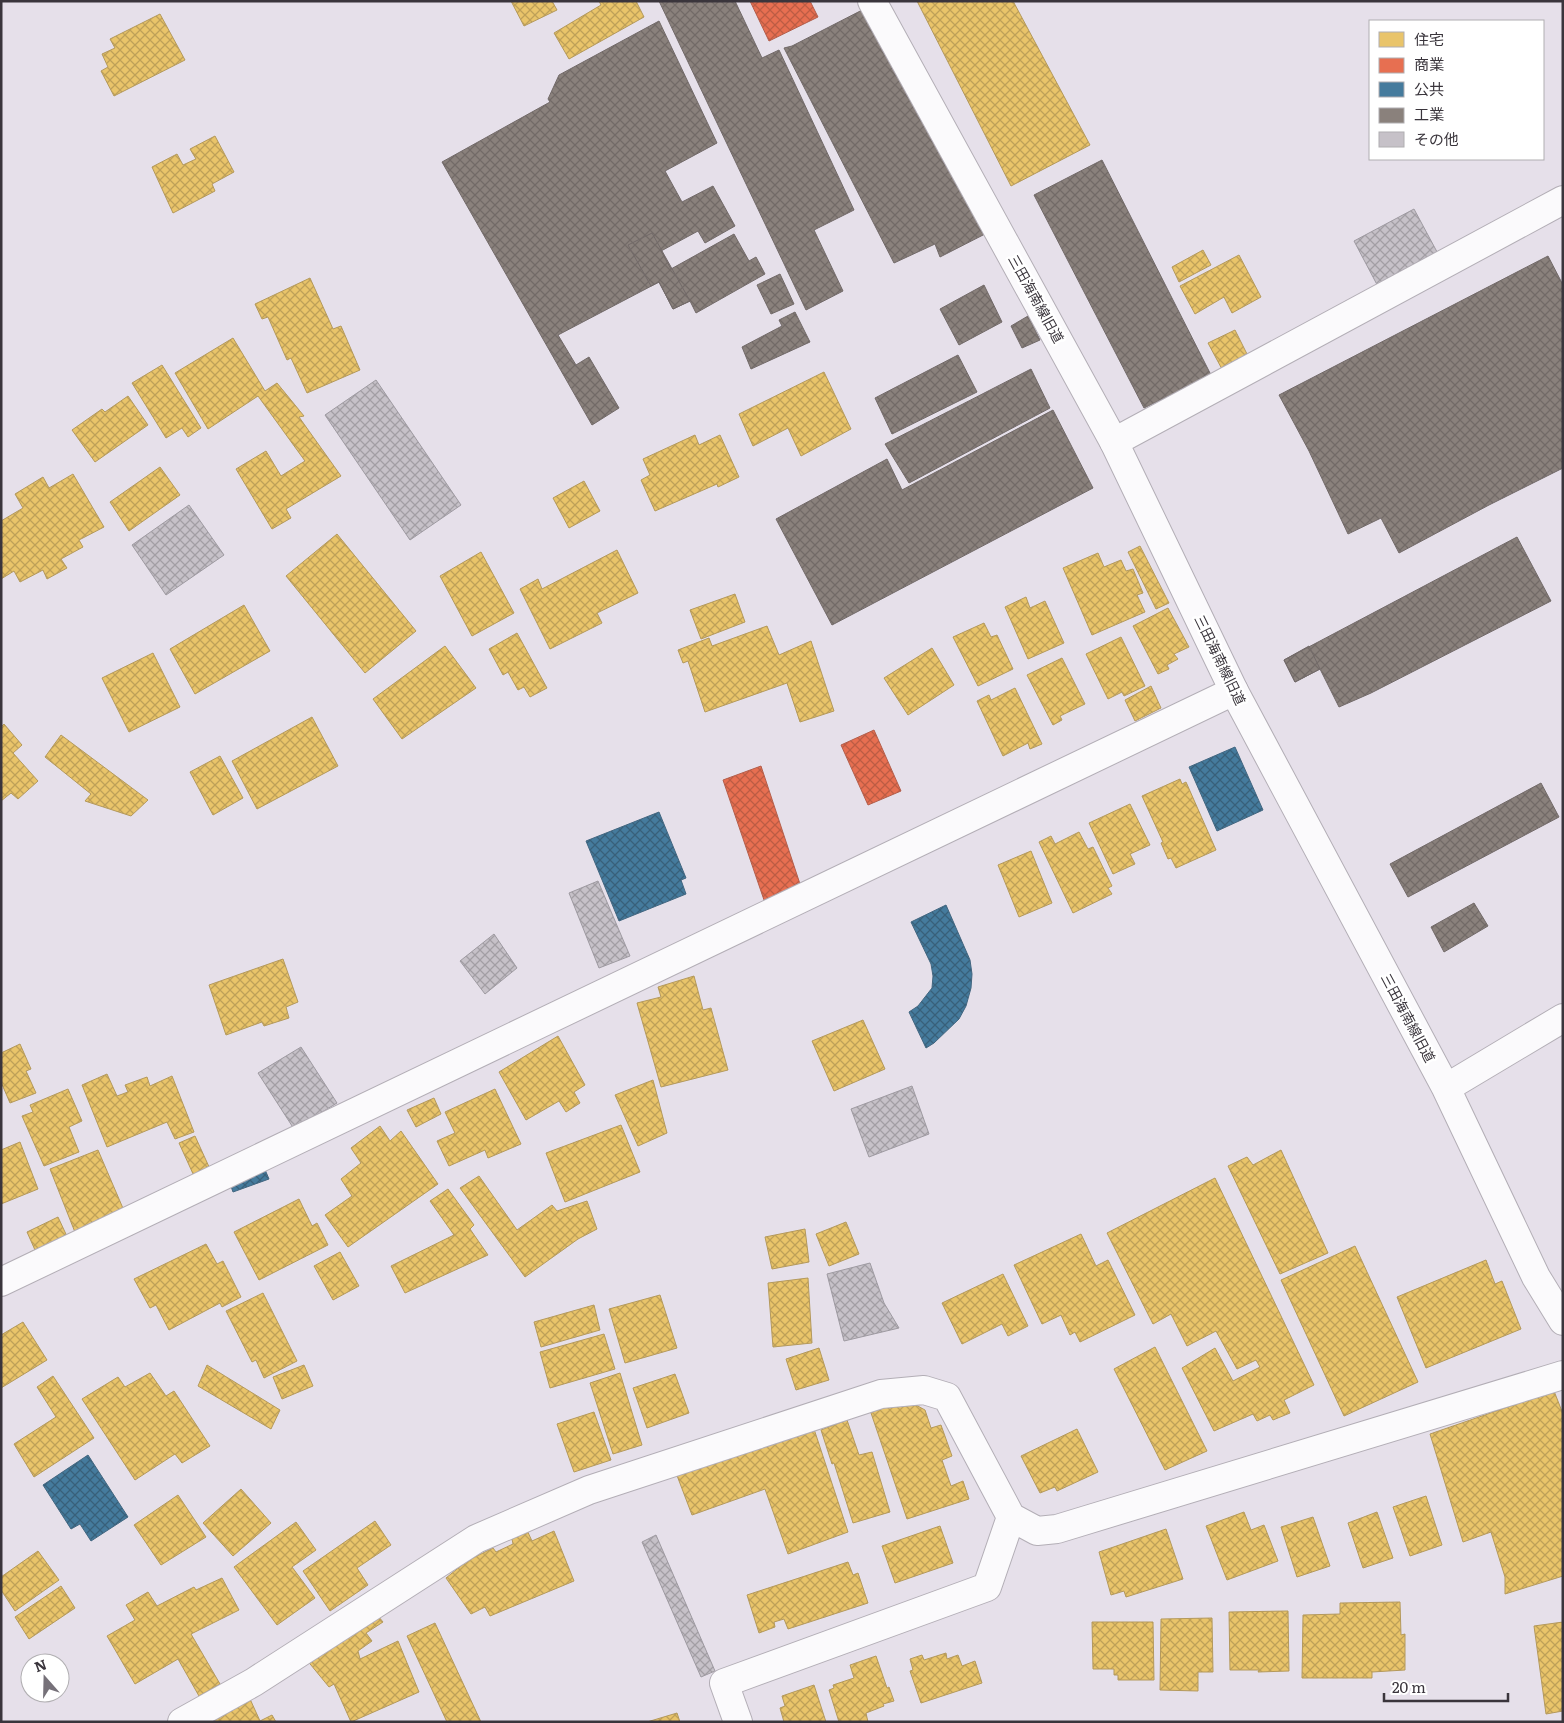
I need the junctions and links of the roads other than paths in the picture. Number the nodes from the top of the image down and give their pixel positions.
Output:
1 (872, 1) edge
2 (1563, 200) edge
3 (1114, 442) junction
4 (1234, 691) junction
5 (1563, 1018) edge
6 (1446, 1088) junction
7 (1, 1282) edge
8 (1563, 1321) edge
9 (1563, 1375) edge
10 (1011, 1517) junction
11 (182, 1722) edge
12 (738, 1722) edge

1 - 3 street, 三田海南線旧道
2 - 3 street
3 - 4 street, 三田海南線旧道
4 - 6 street, 三田海南線旧道
4 - 7 street
5 - 6 street
6 - 8 street, 三田海南線旧道
9 - 10 street
10 - 11 street
10 - 12 street

